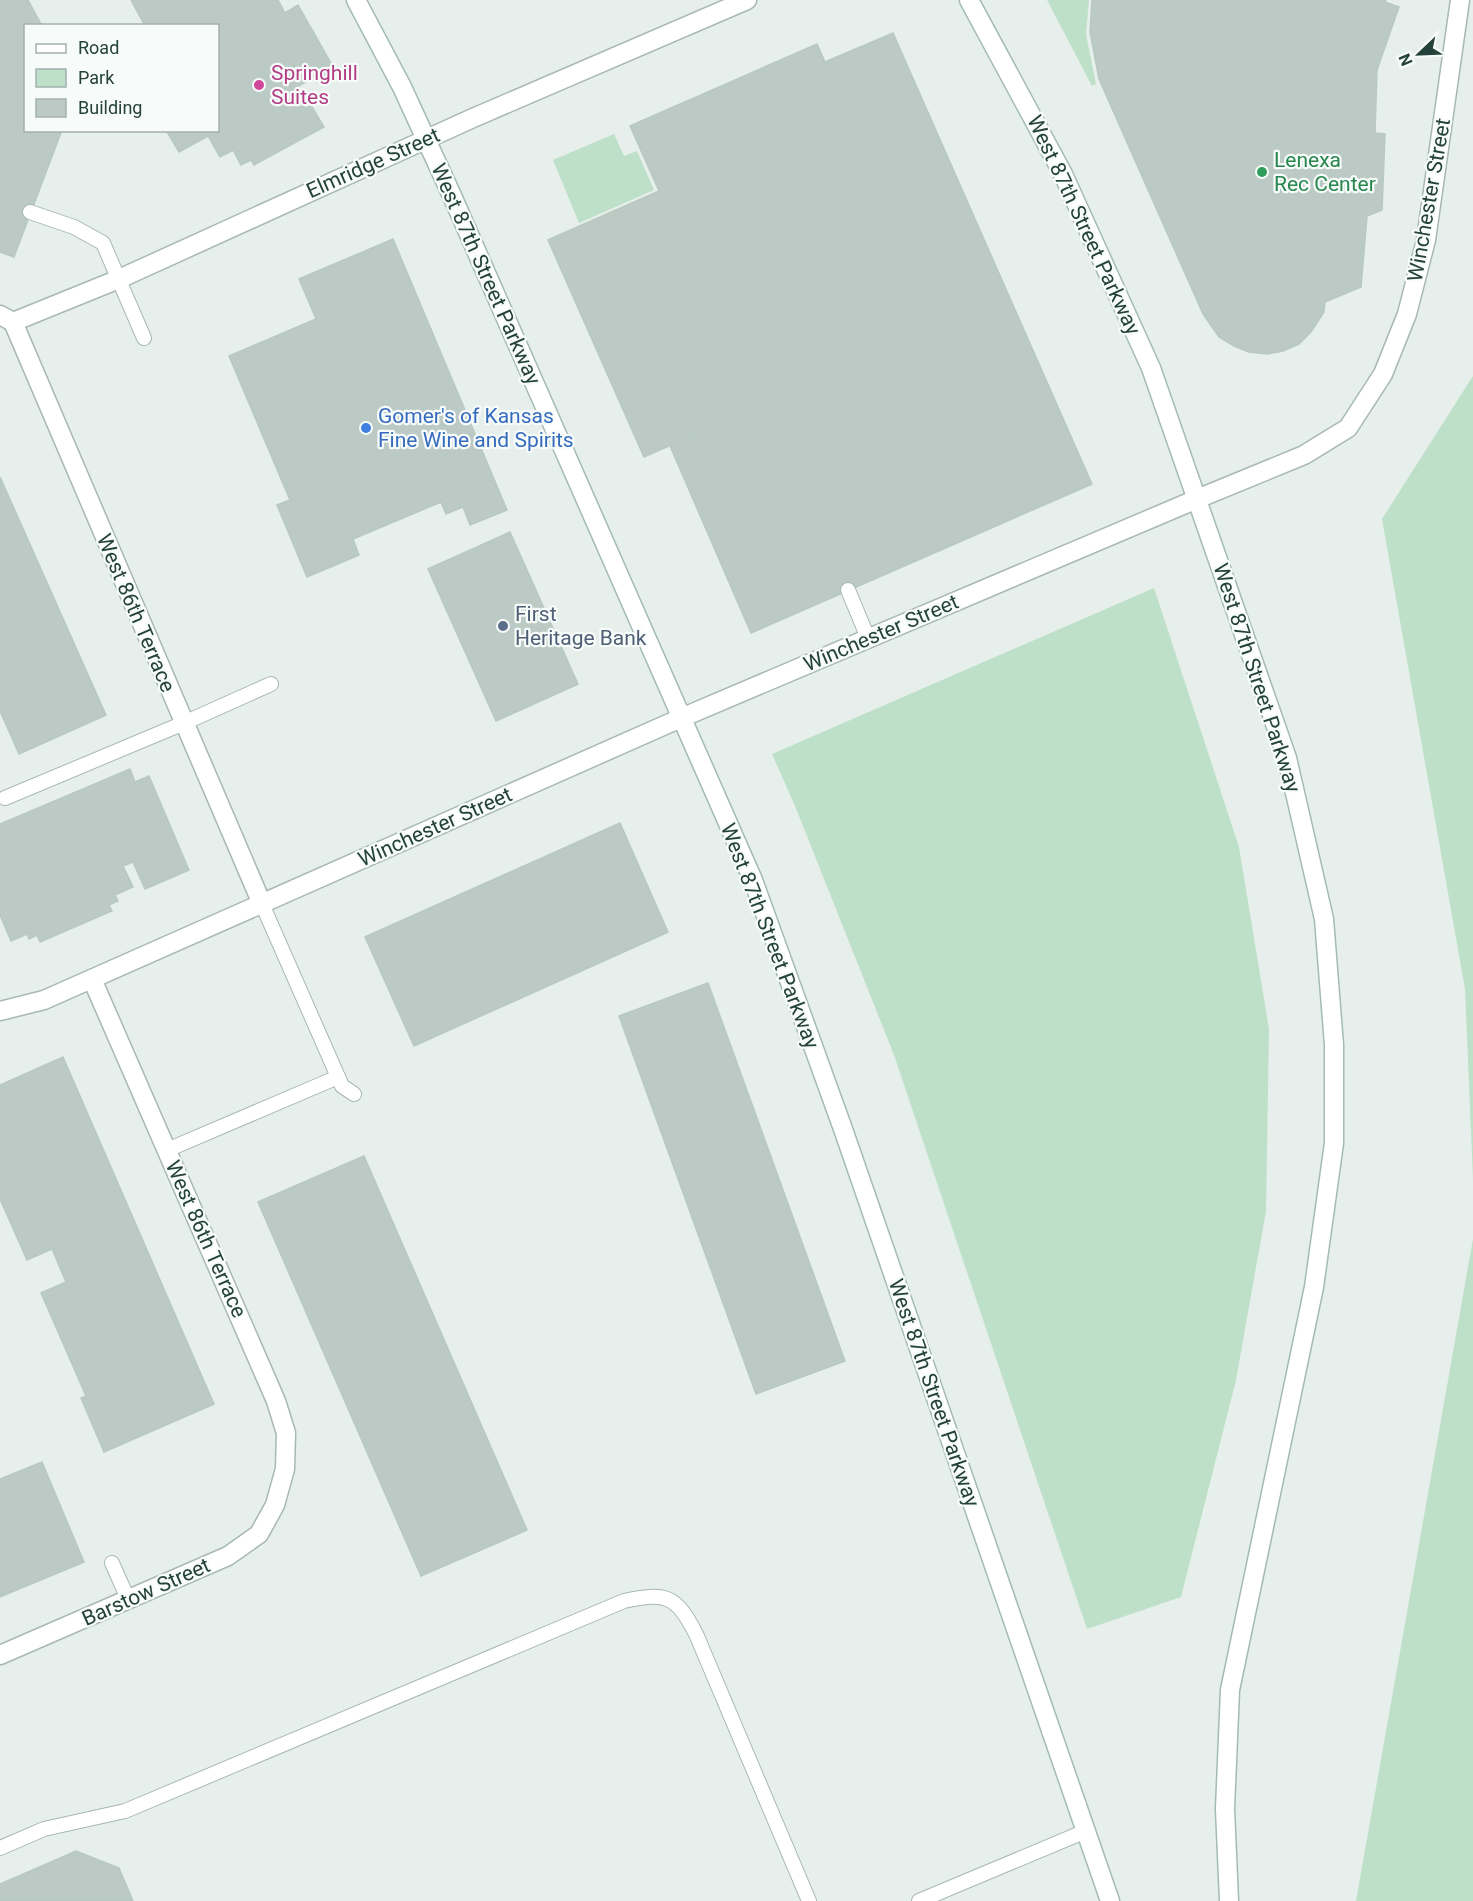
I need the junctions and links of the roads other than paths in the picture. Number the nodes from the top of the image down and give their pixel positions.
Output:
1 (356, 0) edge
2 (747, 0) edge
3 (969, 0) edge
4 (1460, 0) edge
5 (426, 140) junction
6 (30, 212) dead end
7 (119, 279) junction
8 (6, 319) edge
9 (144, 338) dead end
10 (1197, 499) junction
11 (848, 590) dead end
12 (868, 638) junction
13 (271, 684) dead end
14 (681, 718) junction
15 (184, 723) junction
16 (5, 798) dead end
17 (262, 904) junction
18 (92, 979) junction
19 (0, 1011) edge
20 (338, 1077) junction
21 (354, 1094) dead end
22 (167, 1150) junction
23 (275, 1505) joint
24 (112, 1563) dead end
25 (128, 1599) junction
26 (0, 1655) edge
27 (1086, 1831) junction
28 (0, 1848) edge
29 (808, 1901) edge
30 (919, 1901) edge
31 (1110, 1901) edge
32 (1229, 1901) edge

1 - 5 street, West 87th Street Parkway
2 - 5 street, Elmridge Street
3 - 10 street, West 87th Street Parkway
4 - 10 street, Winchester Street
5 - 7 street, Elmridge Street
5 - 14 street, West 87th Street Parkway
6 - 7 lane
7 - 8 street, Elmridge Street
7 - 9 lane
8 - 15 street, West 86th Terrace
10 - 12 street, Winchester Street
10 - 32 street, West 87th Street Parkway
11 - 12 lane
12 - 14 street, Winchester Street
13 - 15 lane
14 - 17 street, Winchester Street
14 - 27 street, West 87th Street Parkway
15 - 16 lane
15 - 17 street, West 86th Terrace
17 - 18 street, Winchester Street
17 - 20 lane
18 - 19 street, Winchester Street
18 - 22 street, West 86th Terrace
20 - 21 lane
20 - 22 lane
22 - 23 street, West 86th Terrace
23 - 25 street, Barstow Street
24 - 25 lane
25 - 26 street, Barstow Street
27 - 30 lane
27 - 31 street, West 87th Street Parkway
28 - 29 lane

